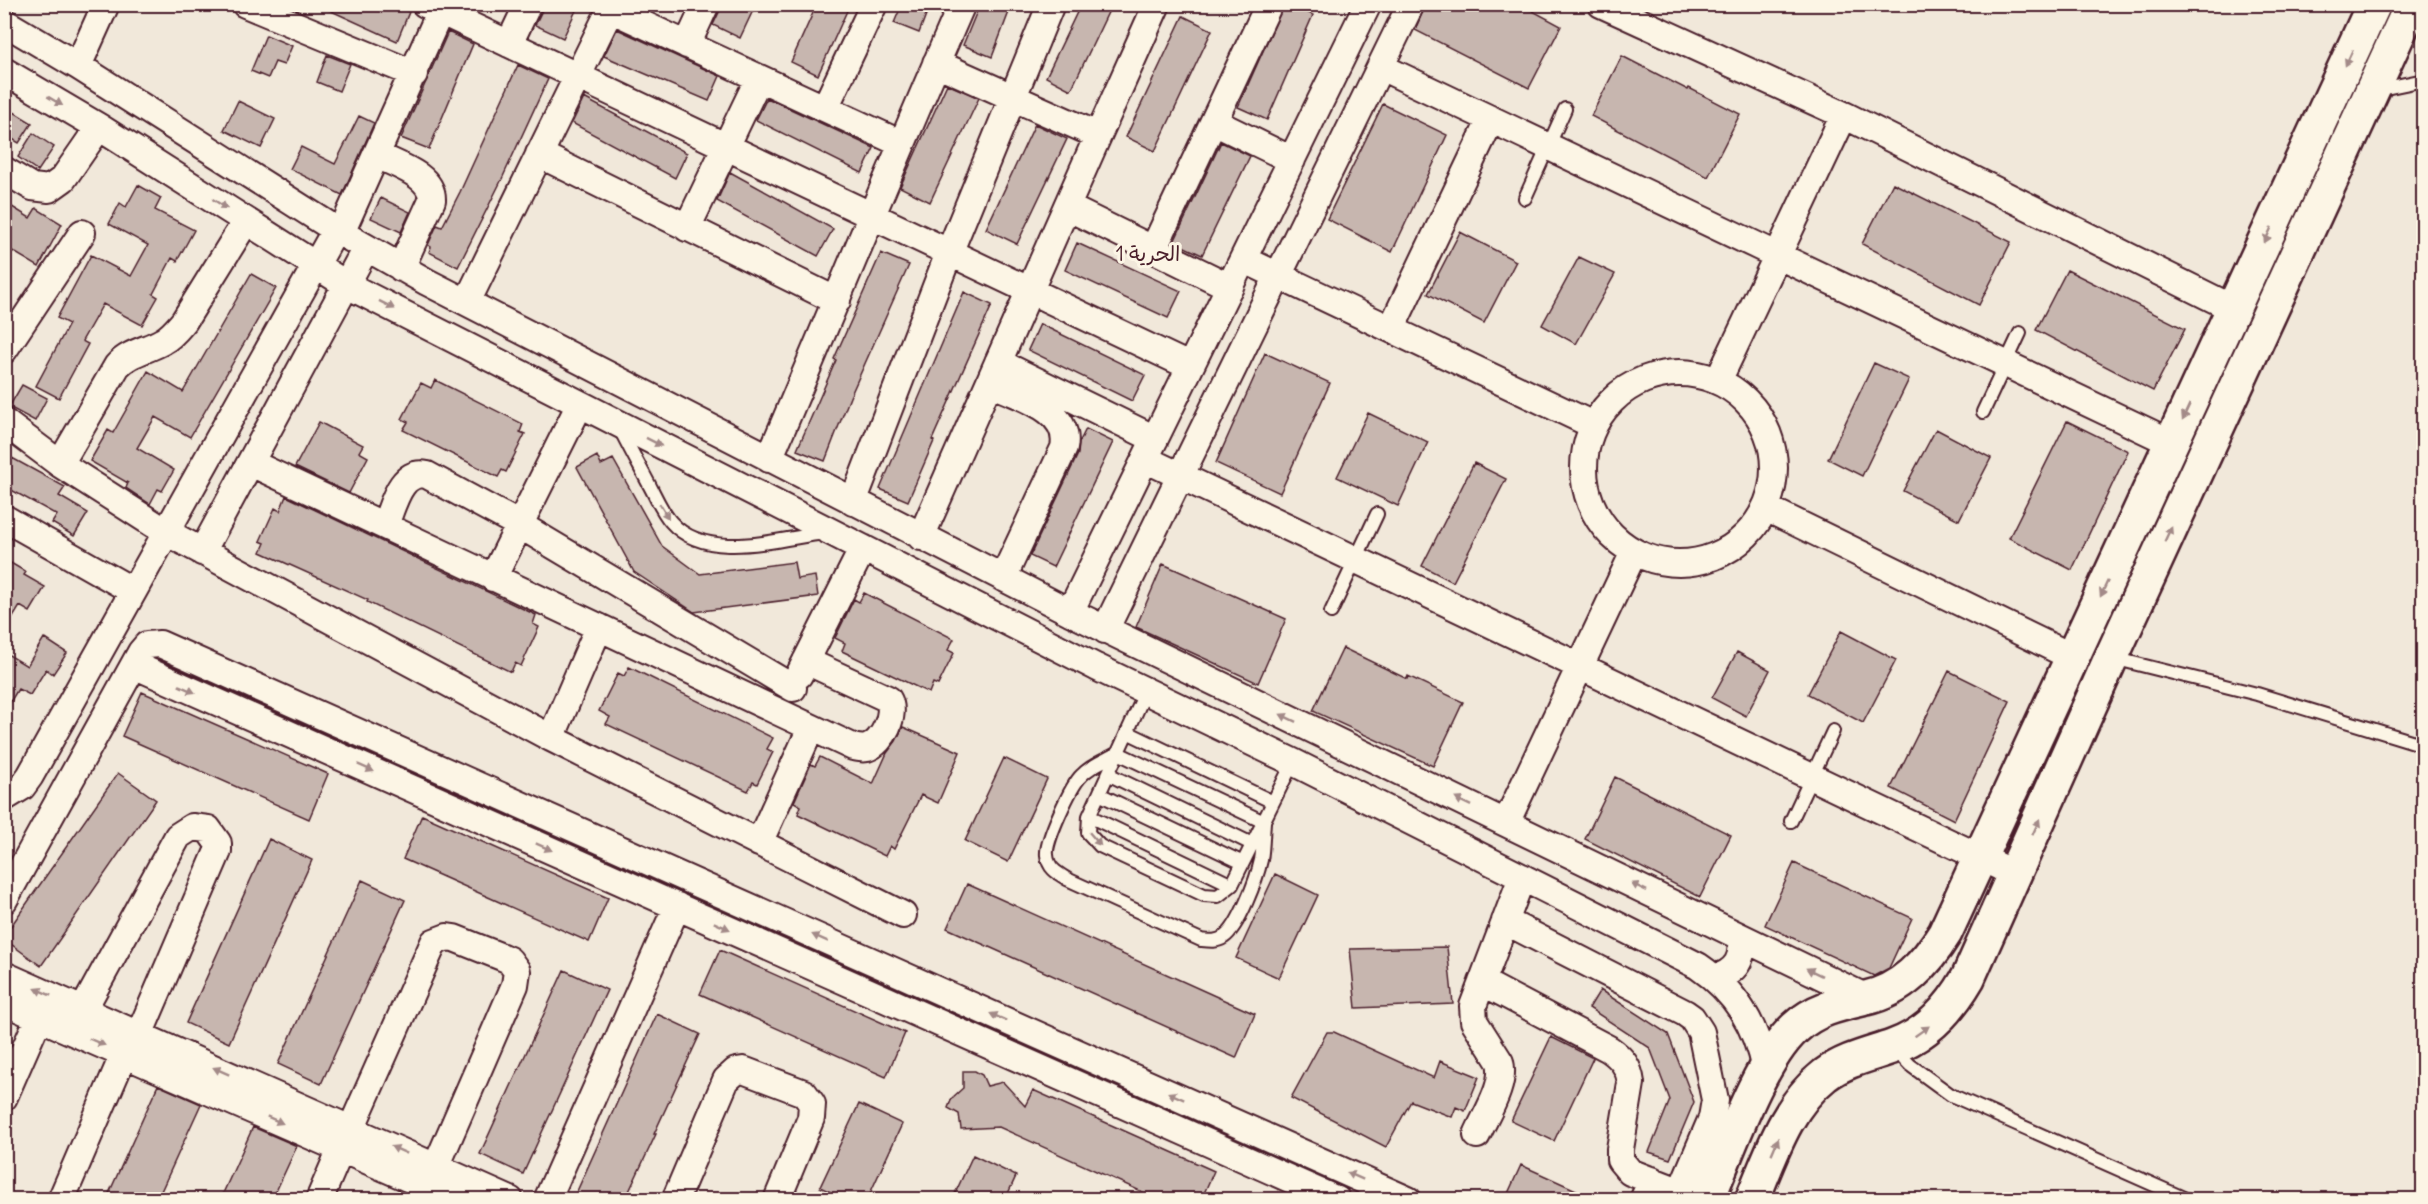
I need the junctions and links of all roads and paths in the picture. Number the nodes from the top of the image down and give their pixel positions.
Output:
1 (106, 4) edge
2 (245, 4) edge
3 (528, 4) edge
4 (706, 4) edge
5 (873, 4) edge
6 (962, 4) edge
7 (1051, 4) edge
8 (1156, 4) edge
9 (1269, 4) edge
10 (1368, 4) edge
11 (1411, 4) edge
12 (1601, 4) edge
13 (2374, 4) edge
14 (2412, 4) edge
15 (611, 7) edge
16 (433, 8) edge
17 (275, 10) edge
18 (4, 22) edge
19 (508, 44) junction
20 (687, 45) junction
21 (936, 63) junction
22 (78, 66) junction
23 (1381, 67) junction
24 (4, 71) edge
25 (414, 74) junction
26 (576, 76) junction
27 (759, 78) junction
28 (2424, 80) edge
29 (2372, 91) junction
30 (1013, 97) junction
31 (825, 108) junction
32 (1565, 109) dead end
33 (1844, 115) junction
34 (1491, 119) junction
35 (1214, 122) junction
36 (99, 127) junction
37 (1097, 135) junction
38 (902, 144) junction
39 (725, 146) junction
40 (1548, 146) junction
41 (539, 154) junction
42 (377, 155) junction
43 (1292, 160) junction
44 (4, 170) edge
45 (2288, 191) junction
46 (1525, 198) dead end
47 (2320, 205) junction
48 (1067, 207) junction
49 (870, 215) junction
50 (246, 221) junction
51 (687, 228) junction
52 (339, 231) junction
53 (82, 233) dead end
54 (366, 248) junction
55 (1153, 250) junction
56 (949, 253) junction
57 (1778, 255) junction
58 (1243, 259) junction
59 (315, 265) junction
60 (401, 268) junction
61 (1279, 276) junction
62 (347, 285) junction
63 (1230, 287) junction
64 (1028, 290) junction
65 (837, 301) junction
66 (467, 302) junction
67 (2234, 309) junction
68 (284, 322) junction
69 (1391, 329) junction
70 (2020, 333) dead end
71 (318, 341) junction
72 (4, 350) edge
73 (2006, 364) junction
74 (1189, 366) junction
75 (994, 373) junction
76 (1718, 381) junction
77 (1055, 402) junction
78 (580, 404) junction
79 (1983, 412) dead end
80 (4, 422) edge
81 (616, 422) junction
82 (1593, 425) junction
83 (2172, 442) junction
84 (1150, 449) junction
85 (769, 459) junction
86 (251, 463) junction
87 (60, 464) junction
88 (1180, 476) junction
89 (853, 502) junction
90 (1766, 508) junction
91 (1377, 514) dead end
92 (4, 518) edge
93 (518, 524) junction
94 (385, 525) junction
95 (166, 532) junction
96 (831, 532) junction
97 (921, 537) junction
98 (863, 548) junction
99 (202, 552) junction
100 (1634, 552) junction
101 (1355, 560) junction
102 (493, 578) junction
103 (1003, 578) junction
104 (133, 591) junction
105 (1070, 612) junction
106 (1330, 612) dead end
107 (599, 627) junction
108 (1105, 630) junction
109 (2072, 657) junction
110 (2111, 658) junction
111 (806, 661) junction
112 (134, 665) junction
113 (1580, 666) junction
114 (793, 688) junction
115 (1146, 691) junction
116 (780, 713) junction
117 (811, 728) junction
118 (1833, 731) dead end
119 (1127, 732) junction
120 (551, 738) junction
121 (2424, 745) edge
122 (1118, 753) junction
123 (1293, 762) junction
124 (1108, 774) junction
125 (1812, 776) junction
126 (1099, 794) junction
127 (4, 798) edge
128 (1273, 802) junction
129 (1089, 816) junction
130 (1791, 821) dead end
131 (1264, 822) junction
132 (1506, 823) junction
133 (759, 843) junction
134 (1252, 844) junction
135 (1980, 857) junction
136 (1243, 863) junction
137 (2015, 874) junction
138 (1522, 877) junction
139 (1232, 885) junction
140 (4, 900) edge
141 (677, 906) junction
142 (903, 915) dead end
143 (1505, 921) junction
144 (1740, 937) junction
145 (4, 975) edge
146 (1715, 978) junction
147 (1482, 982) junction
148 (1867, 998) junction
149 (4, 1002) edge
150 (83, 1010) junction
151 (39, 1017) junction
152 (131, 1044) junction
153 (1893, 1047) junction
154 (1765, 1070) junction
155 (4, 1097) edge
156 (1477, 1135) dead end
157 (346, 1139) junction
158 (427, 1184) edge
159 (1284, 1189) edge
160 (1648, 1190) edge
161 (1688, 1197) edge
162 (61, 1200) edge
163 (319, 1200) edge
164 (458, 1200) edge
165 (510, 1200) edge
166 (548, 1200) edge
167 (675, 1200) edge
168 (777, 1200) edge
169 (1337, 1200) edge
170 (1408, 1200) edge
171 (1752, 1200) edge
172 (2188, 1200) edge

1 - 22 street
2 - 17 street
3 - 19 street
4 - 20 street
5 - 31 street
6 - 21 street
7 - 30 street
8 - 37 street
9 - 35 street
10 - 43 street
11 - 23 street
12 - 33 street
13 -> 45 street
14 - 29 street
15 - 20 street
15 - 26 street
16 - 19 street
16 - 25 street
17 - 25 street
18 - 22 street
19 - 26 street
20 - 27 street
21 - 30 street
21 - 38 street
22 - 52 street
23 - 34 street
23 - 61 street
24 -> 36 street
25 - 42 street
26 - 39 street
26 - 41 street
27 - 31 street
27 - 39 street
28 - 29 lane
29 - 47 street
30 - 37 street
30 - 56 street
31 - 38 street
32 - 40 lane
33 - 57 street
33 - 67 street
34 - 40 street
34 - 69 street
35 - 43 street
35 - 55 street
36 - 44 street
36 -> 50 street
37 - 48 street
38 - 49 street
39 - 49 street
39 - 51 street
40 - 46 lane
40 - 57 street
41 - 51 street
41 - 66 street
42 - 52 street
42 - 60 street
43 - 58 street
45 - 47 street
45 -> 67 street
110 -> 47 street
48 - 55 street
48 - 64 street
49 - 56 street
49 - 65 street
50 - 59 street
50 - 87 street
51 - 65 street
52 - 54 street
52 - 59 street
53 - 72 street
54 - 60 street
54 - 62 street
55 - 63 street
56 - 64 street
56 - 89 street
57 - 73 street
57 - 76 street
58 - 61 street
58 - 63 street
59 - 62 street
59 - 68 street
60 - 66 street
61 - 69 street
61 - 88 street
62 - 71 street
62 -> 78 street
63 - 74 street
64 - 74 street
64 - 75 street
65 - 85 street
66 - 85 street
67 -> 83 street
68 - 71 street
68 - 95 street
69 - 82 street
70 - 73 lane
71 - 86 street
73 - 79 lane
73 - 83 street
74 - 84 street
75 - 77 street
75 - 97 street
76 - 82 street
76 - 90 street
77 - 84 street
77 - 103 street
78 - 81 street
78 - 93 street
80 - 87 street
81 -> 96 street
81 -> 96 lane
82 - 100 street
83 -> 109 street
84 - 88 street
84 - 105 street
85 - 89 street
86 - 94 street
86 - 99 street
87 - 95 street
88 - 101 street
88 - 108 street
89 - 97 street
90 - 100 street
90 - 109 street
91 - 101 lane
92 - 104 street
93 - 94 street
93 - 102 street
93 - 114 street
94 - 102 street
95 - 99 street
95 - 104 street
96 - 98 street
97 - 103 street
98 - 111 street
98 - 115 street
99 - 120 street
100 - 113 street
101 - 106 lane
101 - 113 street
102 - 107 street
103 - 105 street
104 - 127 street
105 - 108 street
107 - 116 street
107 - 120 street
132 -> 108 street
109 - 135 street
110 - 121 lane
137 -> 110 street
111 - 114 street
111 - 117 street
112 - 140 street
112 -> 141 street
170 -> 112 street
113 - 125 street
113 - 132 street
114 - 116 street
115 - 119 lane
115 - 123 street
116 - 117 street
117 - 133 street
118 - 125 lane
119 - 122 lane
119 - 128 lane
120 - 133 street
122 - 124 lane
122 - 131 lane
122 - 131 lane
123 - 128 lane
123 - 138 street
124 - 126 lane
124 - 134 lane
125 - 130 lane
125 - 135 street
126 - 129 lane
126 - 136 lane
128 - 131 lane
129 - 139 lane
129 -> 139 lane
131 - 134 lane
144 -> 132 street
133 - 142 street
134 - 136 lane
135 - 137 street
135 - 148 street
136 - 139 lane
153 -> 137 street
138 - 143 street
138 - 146 street
141 -> 159 street
141 - 166 street
143 - 147 street
143 - 161 street
144 - 146 street
148 -> 144 street
150 -> 145 street
146 - 154 street
147 - 156 street
147 - 160 street
148 - 154 street
149 - 151 street
150 - 152 street
150 - 152 street
151 -> 152 street
151 - 155 street
152 - 157 street
152 - 162 street
171 -> 153 street
153 - 172 lane
154 - 161 street
157 - 158 street
157 - 158 street
157 - 163 street
158 - 164 street
158 - 165 street
159 - 169 street
160 - 161 street
167 - 168 street

